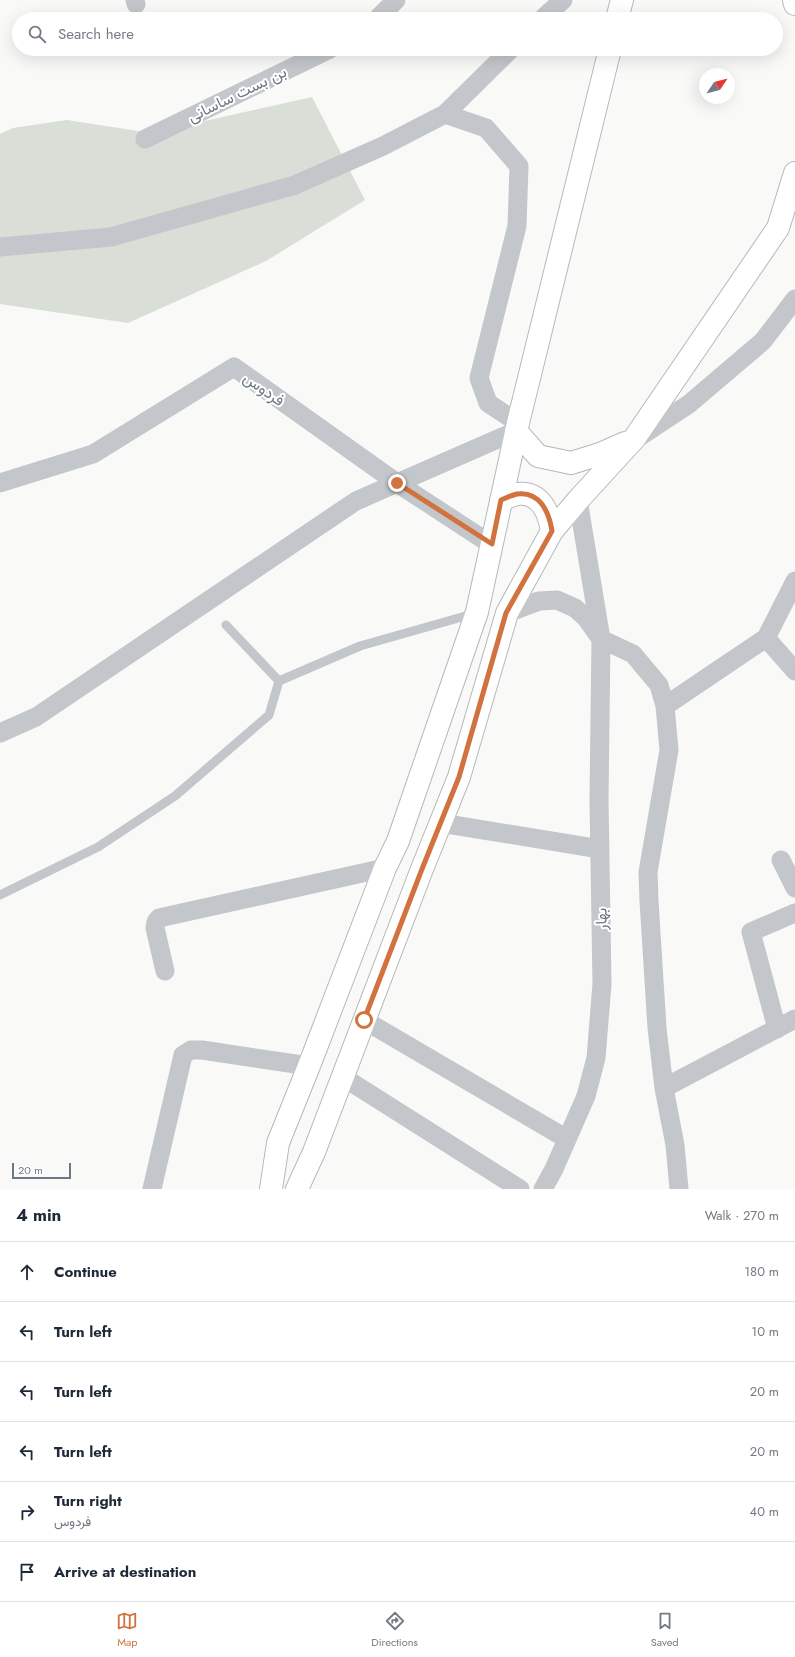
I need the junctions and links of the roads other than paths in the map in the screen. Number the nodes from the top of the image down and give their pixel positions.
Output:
1 (396, 0) edge
2 (563, 0) edge
3 (622, 0) edge
4 (794, 0) edge
5 (795, 4) edge
6 (384, 12) edge
7 (550, 12) edge
8 (619, 12) edge
9 (316, 56) edge
10 (504, 56) edge
11 (608, 56) edge
12 (445, 114) junction
13 (145, 139) dead end
14 (795, 173) edge
15 (0, 247) edge
16 (795, 300) edge
17 (517, 427) junction
18 (634, 439) junction
19 (0, 483) edge
20 (397, 483) junction
21 (501, 500) junction
22 (578, 500) junction
23 (552, 531) junction
24 (492, 544) junction
25 (795, 581) edge
26 (477, 612) junction
27 (506, 613) junction
28 (226, 625) dead end
29 (766, 638) junction
30 (601, 639) junction
31 (795, 671) edge
32 (279, 681) junction
33 (665, 706) junction
34 (0, 733) edge
35 (440, 823) junction
36 (600, 849) junction
37 (781, 860) dead end
38 (386, 868) junction
39 (795, 888) edge
40 (0, 895) edge
41 (795, 913) edge
42 (165, 972) dead end
43 (795, 1019) edge
44 (364, 1020) junction
45 (777, 1029) junction
46 (309, 1066) junction
47 (342, 1077) junction
48 (664, 1088) junction
49 (567, 1139) junction
50 (152, 1189) edge
51 (271, 1189) edge
52 (297, 1189) edge
53 (520, 1189) edge
54 (543, 1189) edge
55 (679, 1189) edge

1 - 6 street
2 - 7 street
3 - 8 main road
4 - 5 main road
9 - 13 street, بن بست ساسانی
10 - 12 street
11 - 17 main road
12 - 15 street
12 - 17 street
14 - 18 main road
16 - 18 street
17 - 18 main road
17 - 20 street
17 - 21 main road
18 - 22 main road
19 - 20 street, فردوس
20 - 24 street, فردوس
20 - 34 street
21 - 23 main road
21 - 24 main road
22 - 23 main road
22 - 30 street, بهار
23 - 27 main road
24 - 26 main road
25 - 29 street
26 - 32 lane
26 - 38 main road
27 - 30 street
27 - 35 main road
28 - 32 lane
29 - 31 street
29 - 33 street
30 - 33 street
30 - 36 street, بهار
32 - 40 lane
33 - 48 street
35 - 36 street
35 - 44 main road
36 - 49 street, بهار
37 - 39 street
38 - 42 street
38 - 46 main road
41 - 45 street
43 - 45 street
44 - 47 main road
44 - 49 street
45 - 48 street
46 - 50 street
46 - 51 main road
47 - 52 main road
47 - 53 street
48 - 55 street
49 - 54 street, بهار

